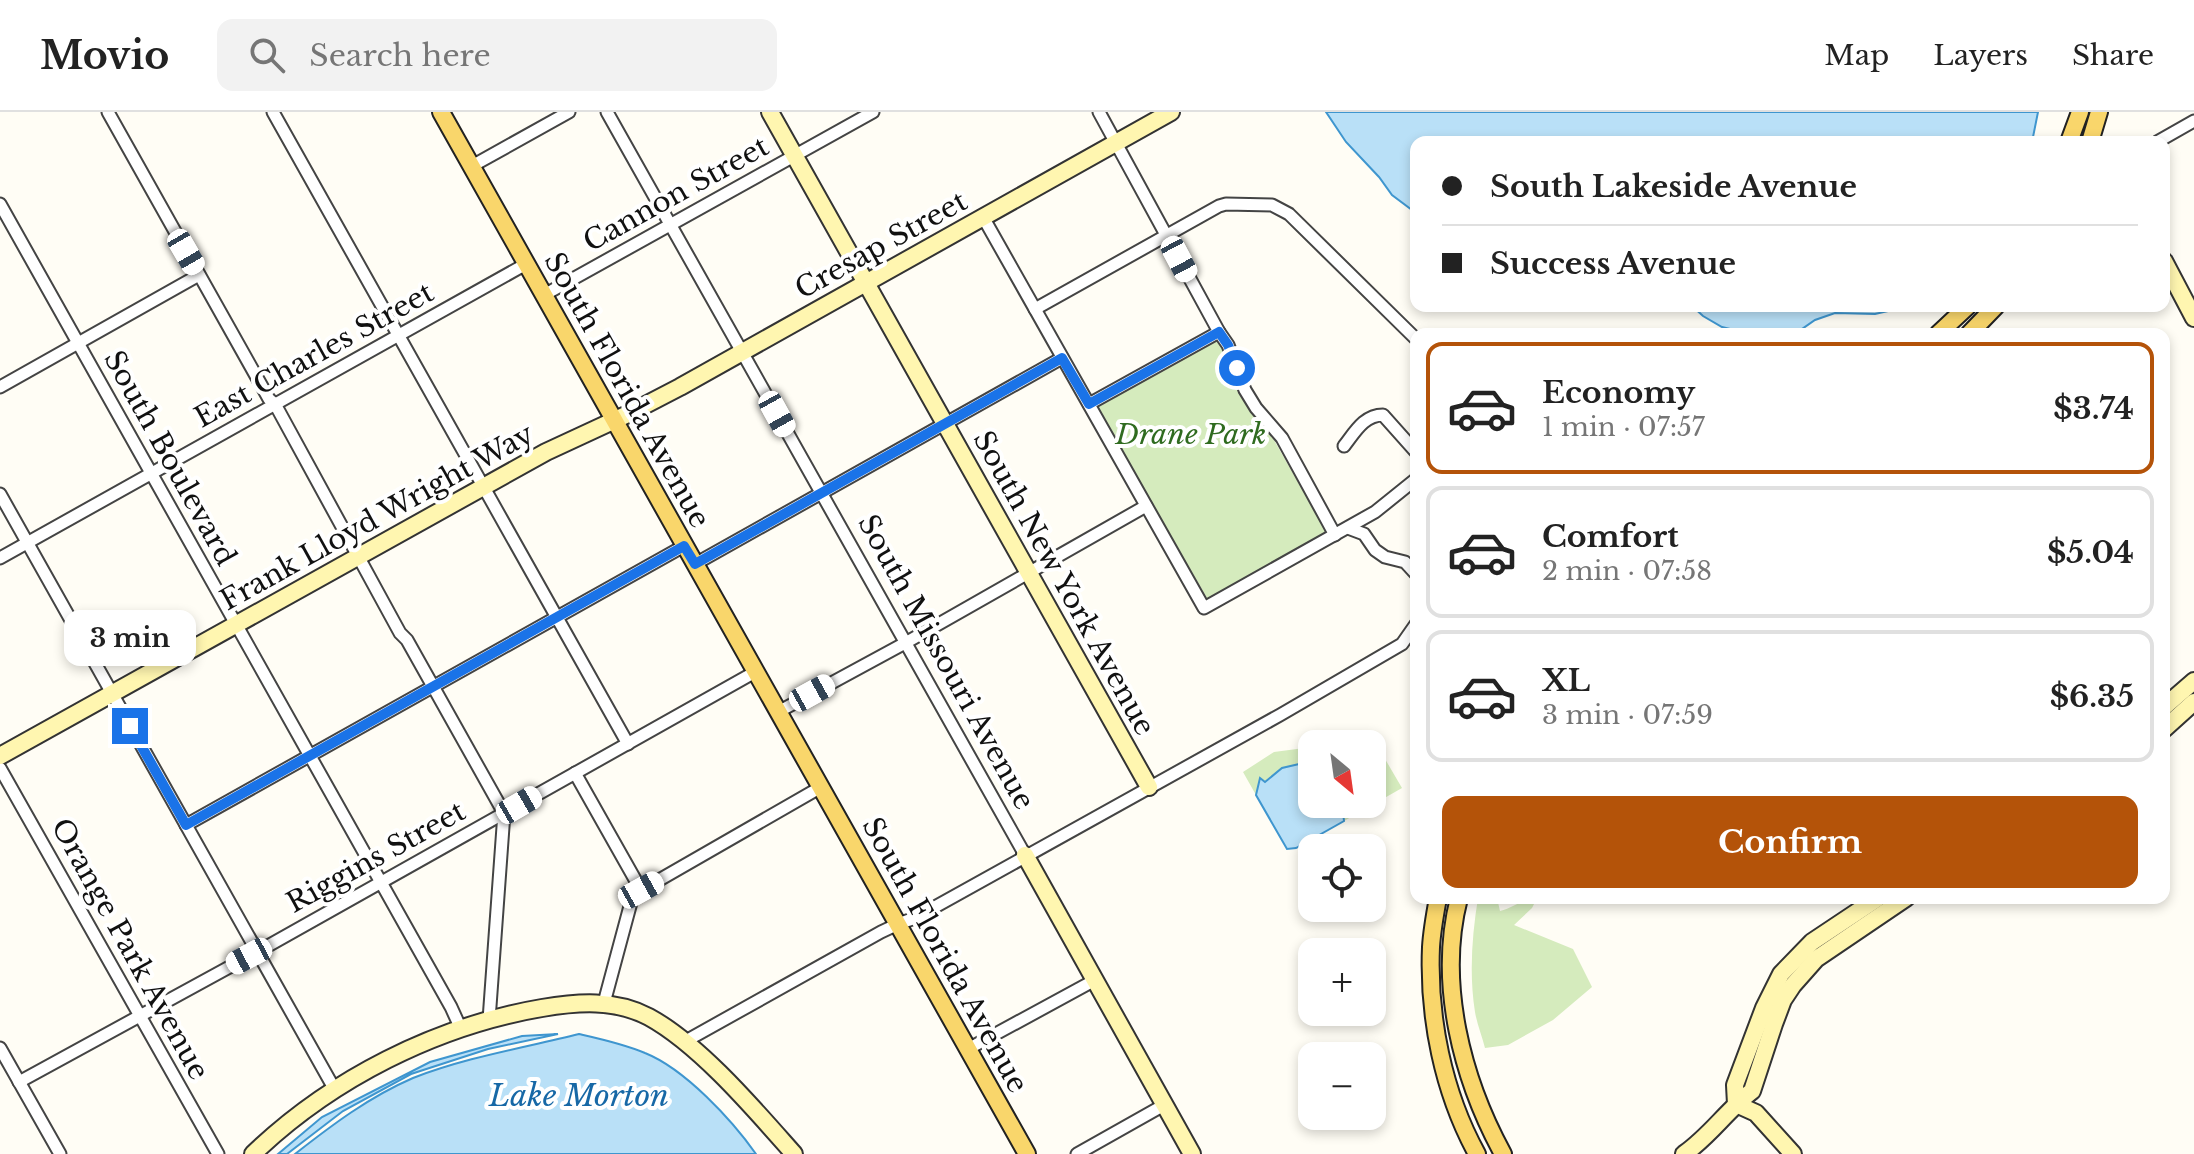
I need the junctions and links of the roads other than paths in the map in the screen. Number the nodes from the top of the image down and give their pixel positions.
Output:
1 (108, 112) edge
2 (273, 112) edge
3 (441, 112) edge
4 (569, 112) edge
5 (607, 112) edge
6 (770, 112) edge
7 (873, 112) edge
8 (1099, 112) edge
9 (1171, 112) edge
10 (2080, 112) edge
11 (2099, 112) edge
12 (2194, 121) edge
13 (2071, 136) edge
14 (2092, 136) edge
15 (2168, 136) edge
16 (1116, 144) junction
17 (794, 155) junction
18 (472, 166) junction
19 (0, 204) edge
20 (983, 217) junction
21 (670, 224) junction
22 (1166, 235) junction
23 (526, 264) junction
24 (2170, 272) edge
25 (199, 275) junction
26 (866, 284) junction
27 (544, 295) junction
28 (1035, 309) junction
29 (1962, 312) edge
30 (1990, 312) edge
31 (2194, 318) edge
32 (1944, 328) edge
33 (1975, 328) edge
34 (1219, 332) junction
35 (1410, 333) edge
36 (399, 335) junction
37 (78, 343) junction
38 (741, 352) junction
39 (1062, 358) junction
40 (0, 387) edge
41 (275, 404) junction
42 (1089, 404) junction
43 (614, 419) junction
44 (945, 424) junction
45 (1410, 445) edge
46 (1344, 446) dead end
47 (151, 473) junction
48 (1410, 484) edge
49 (484, 487) junction
50 (822, 493) junction
51 (0, 494) edge
52 (1146, 506) junction
53 (1348, 528) junction
54 (1335, 535) junction
55 (28, 543) junction
56 (684, 546) junction
57 (358, 556) junction
58 (0, 558) edge
59 (1410, 562) edge
60 (695, 564) junction
61 (1028, 572) junction
62 (558, 617) junction
63 (236, 624) junction
64 (1410, 633) edge
65 (907, 642) junction
66 (755, 672) junction
67 (2194, 681) edge
68 (433, 687) junction
69 (112, 694) junction
70 (2170, 702) edge
71 (2194, 702) edge
72 (778, 712) junction
73 (2170, 724) edge
74 (628, 744) junction
75 (0, 756) edge
76 (309, 756) junction
77 (0, 768) edge
78 (575, 773) junction
79 (821, 787) junction
80 (1149, 787) junction
81 (504, 813) junction
82 (186, 825) junction
83 (1025, 855) junction
84 (380, 882) junction
85 (641, 890) junction
86 (1437, 904) edge
87 (1451, 904) edge
88 (1458, 904) edge
89 (1869, 904) edge
90 (1897, 904) edge
91 (898, 924) junction
92 (257, 952) junction
93 (1451, 954) junction
94 (1095, 980) junction
95 (604, 1003) junction
96 (139, 1016) junction
97 (489, 1020) junction
98 (461, 1029) junction
99 (684, 1042) junction
100 (0, 1048) edge
101 (968, 1049) junction
102 (19, 1082) junction
103 (335, 1090) junction
104 (1736, 1104) junction
105 (1164, 1105) junction
106 (60, 1154) edge
107 (218, 1154) edge
108 (253, 1154) edge
109 (794, 1154) edge
110 (1027, 1154) edge
111 (1077, 1154) edge
112 (1192, 1154) edge
113 (1477, 1154) edge
114 (1503, 1154) edge
115 (1684, 1154) edge
116 (1793, 1154) edge

1 - 25 street
2 - 36 street
3 - 18 main road, South Florida Avenue
4 - 18 street
5 - 21 street, South Missouri Avenue
6 - 17 street, South New York Avenue
7 - 17 street, Cannon Street
8 - 16 street
9 - 16 street, Cresap Street
10 - 13 main road
11 - 14 main road
12 - 15 street
16 - 20 street, Cresap Street
16 - 22 street
17 - 21 street, Cannon Street
17 - 26 street, South New York Avenue
18 - 23 main road, South Florida Avenue
19 - 37 street, South Boulevard
20 - 26 street, Cresap Street
20 - 28 street
21 - 27 street, Cannon Street
21 - 38 street, South Missouri Avenue
22 - 28 street
22 - 34 street
22 - 35 street
23 - 27 main road, South Florida Avenue
23 - 36 street, East Charles Street
24 - 31 street
25 - 37 street
25 - 41 street
26 - 38 street, Cresap Street
26 - 44 street, South New York Avenue
27 - 43 main road, South Florida Avenue
28 - 39 street
29 - 32 main road
30 - 33 main road
34 - 42 street
34 - 54 street
36 - 41 street, East Charles Street
36 - 49 street
37 - 40 street
37 - 47 street, South Boulevard
38 - 43 street, Cresap Street
38 - 50 street, South Missouri Avenue
39 - 42 street
39 - 44 street
41 - 47 street, East Charles Street
41 - 57 street
42 - 52 street
43 - 49 street, Frank Lloyd Wright Way
43 - 56 main road, South Florida Avenue
44 - 50 street
44 - 61 street, South New York Avenue
45 - 46 street
47 - 55 street, East Charles Street
47 - 63 street, South Boulevard
48 - 53 street
49 - 57 street, Frank Lloyd Wright Way
49 - 62 street
50 - 60 street
50 - 65 street, South Missouri Avenue
51 - 55 street
52 - 54 street
52 - 61 street
53 - 54 street
53 - 59 street
55 - 58 street, East Charles Street
55 - 69 street
56 - 60 main road, South Florida Avenue
56 - 62 street
57 - 63 street, Frank Lloyd Wright Way
57 - 68 street
60 - 66 main road, South Florida Avenue
61 - 65 street
61 - 80 street, South New York Avenue
62 - 68 street
62 - 74 street
63 - 69 street, Frank Lloyd Wright Way
63 - 76 street, South Boulevard
64 - 80 street
65 - 72 street
65 - 83 street, South Missouri Avenue
66 - 72 main road, South Florida Avenue
66 - 74 street, Riggins Street
67 - 70 street
68 - 76 street
68 - 81 street
69 - 75 street, Frank Lloyd Wright Way
69 - 82 street
71 - 73 street
72 - 79 main road, South Florida Avenue
74 - 78 street, Riggins Street
76 - 82 street
76 - 84 street, South Boulevard
77 - 96 street, Orange Park Avenue
78 - 81 street, Riggins Street
78 - 85 street
79 - 85 street
79 - 91 main road, South Florida Avenue
80 - 83 street
81 - 84 street, Riggins Street
81 - 97 street
82 - 92 street
83 - 91 street
83 - 94 street, South Missouri Avenue
84 - 92 street, Riggins Street
84 - 98 street, South Boulevard
85 - 95 street
86 - 113 main road
87 - 93 main road
88 - 93 main road
89 - 104 street
90 - 104 street
91 - 99 street
91 - 101 main road, South Florida Avenue
92 - 96 street, Riggins Street
92 - 103 street
93 - 114 main road
94 - 101 street
94 - 105 street, South Missouri Avenue
95 - 97 street
95 - 99 street
96 - 102 street, Riggins Street
96 - 107 street, Orange Park Avenue
97 - 98 street
98 - 103 street
99 - 109 street
100 - 102 street
101 - 110 main road, South Florida Avenue
102 - 106 street
103 - 108 street
104 - 115 street
104 - 116 street
105 - 111 street
105 - 112 street, South Missouri Avenue

